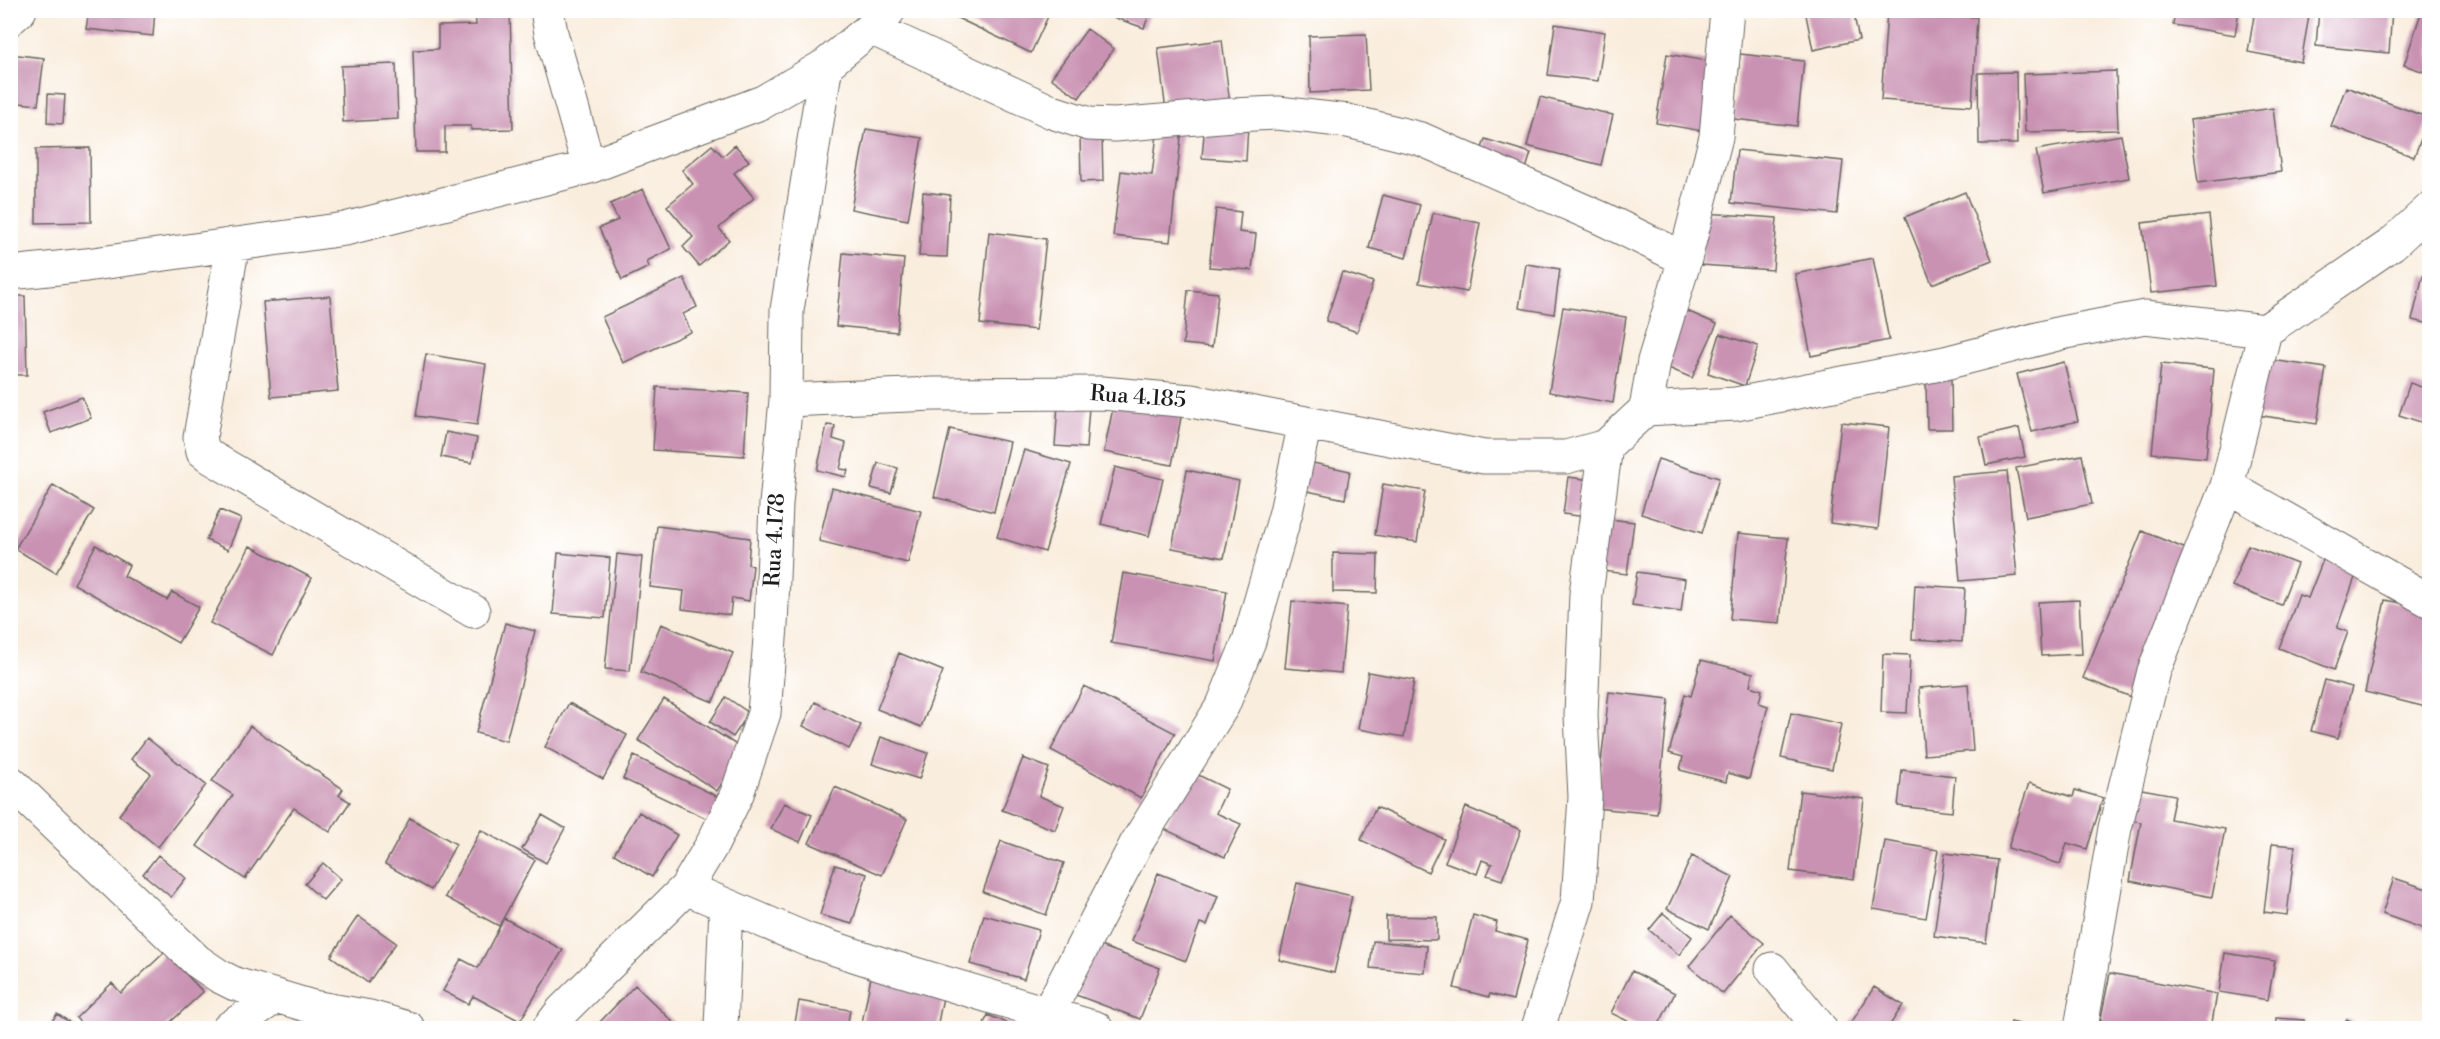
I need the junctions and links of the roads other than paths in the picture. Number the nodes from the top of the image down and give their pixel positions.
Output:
1 (20, 10) edge
2 (547, 10) edge
3 (1727, 10) edge
4 (877, 17) edge
5 (10, 19) edge
6 (826, 65) junction
7 (590, 167) junction
8 (2430, 210) edge
9 (232, 244) junction
10 (1685, 259) junction
11 (10, 273) edge
12 (2265, 332) junction
13 (786, 400) junction
14 (1646, 409) junction
15 (1305, 423) junction
16 (1606, 446) junction
17 (2228, 486) junction
18 (2430, 601) edge
19 (473, 611) dead end
20 (10, 782) edge
21 (686, 888) junction
22 (726, 906) junction
23 (1772, 969) dead end
24 (277, 996) junction
25 (1048, 1013) junction
26 (229, 1029) edge
27 (408, 1029) edge
28 (549, 1029) edge
29 (721, 1029) edge
30 (1096, 1029) edge
31 (1538, 1029) edge
32 (1820, 1029) edge
33 (2081, 1029) edge

1 - 5 street
2 - 7 street
3 - 10 street
4 - 6 street
4 - 10 street
6 - 7 street
6 - 13 street, Rua 4.178
7 - 9 street
8 - 12 street
9 - 11 street
9 - 19 street
10 - 14 street
12 - 14 street
12 - 17 street
13 - 15 street, Rua 4.185
13 - 21 street, Rua 4.178
14 - 16 street
15 - 16 street, Rua 4.185
15 - 25 street
16 - 31 street
17 - 18 street
17 - 33 street
20 - 24 street
21 - 22 street
21 - 28 street, Rua 4.178
22 - 25 street
22 - 29 street
23 - 32 street
24 - 26 street
24 - 27 street
25 - 30 street

